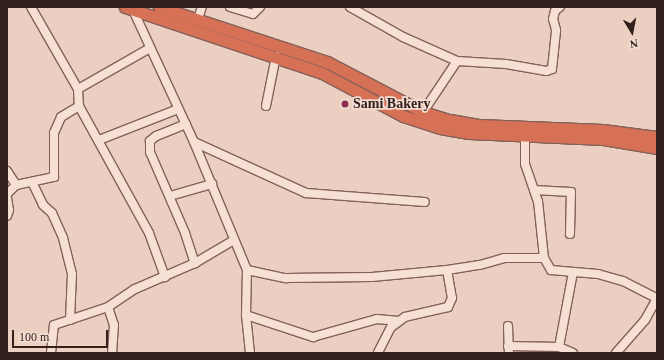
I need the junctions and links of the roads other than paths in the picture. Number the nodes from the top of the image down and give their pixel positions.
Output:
1 (31, 7) edge
2 (202, 7) edge
3 (230, 7) edge
4 (260, 7) edge
5 (350, 7) edge
6 (560, 7) edge
7 (129, 8) edge
8 (163, 10) edge
9 (198, 19) junction
10 (150, 48) junction
11 (276, 56) junction
12 (457, 61) junction
13 (78, 89) junction
14 (79, 106) junction
15 (266, 106) dead end
16 (178, 109) junction
17 (423, 112) junction
18 (186, 124) junction
19 (525, 135) junction
20 (603, 135) junction
21 (657, 137) edge
22 (99, 140) junction
23 (194, 142) junction
24 (657, 148) edge
25 (7, 171) edge
26 (32, 182) junction
27 (212, 184) junction
28 (16, 185) junction
29 (534, 190) junction
30 (7, 194) edge
31 (170, 196) junction
32 (7, 198) edge
33 (425, 202) dead end
34 (7, 216) edge
35 (570, 234) dead end
36 (234, 240) junction
37 (544, 258) junction
38 (195, 264) junction
39 (247, 270) junction
40 (447, 270) junction
41 (573, 272) junction
42 (166, 277) junction
43 (657, 298) edge
44 (108, 307) junction
45 (246, 315) junction
46 (70, 320) junction
47 (399, 321) junction
48 (508, 326) dead end
49 (559, 347) junction
50 (508, 350) edge
51 (51, 353) edge
52 (112, 353) edge
53 (250, 353) edge
54 (378, 353) edge
55 (573, 353) edge
56 (616, 353) edge

1 - 13 street
2 - 9 street
3 - 4 street
5 - 12 street
6 - 12 street
7 - 8 highway
7 - 10 street
8 - 9 highway
8 - 11 highway
9 - 17 highway
10 - 13 street
10 - 16 street
11 - 15 street
11 - 19 highway
12 - 17 street
13 - 14 street
14 - 22 street
14 - 26 street
16 - 18 street
16 - 22 street
17 - 20 highway
18 - 23 street
18 - 31 street
19 - 20 highway
19 - 29 street
20 - 21 highway
20 - 24 highway
22 - 42 street
23 - 27 street
23 - 33 street
25 - 28 street
26 - 28 street
26 - 46 street
27 - 31 street
27 - 36 street
28 - 30 street
29 - 35 street
29 - 37 street
31 - 38 street
32 - 34 street
36 - 38 street
36 - 39 street
37 - 40 street
37 - 41 street
38 - 42 street
39 - 40 street
39 - 45 street
40 - 47 street
41 - 43 street
41 - 49 street
42 - 44 street
43 - 56 street
44 - 46 street
44 - 52 street
45 - 47 street
45 - 53 street
46 - 51 street
47 - 54 street
48 - 50 street
49 - 50 street
49 - 55 street

